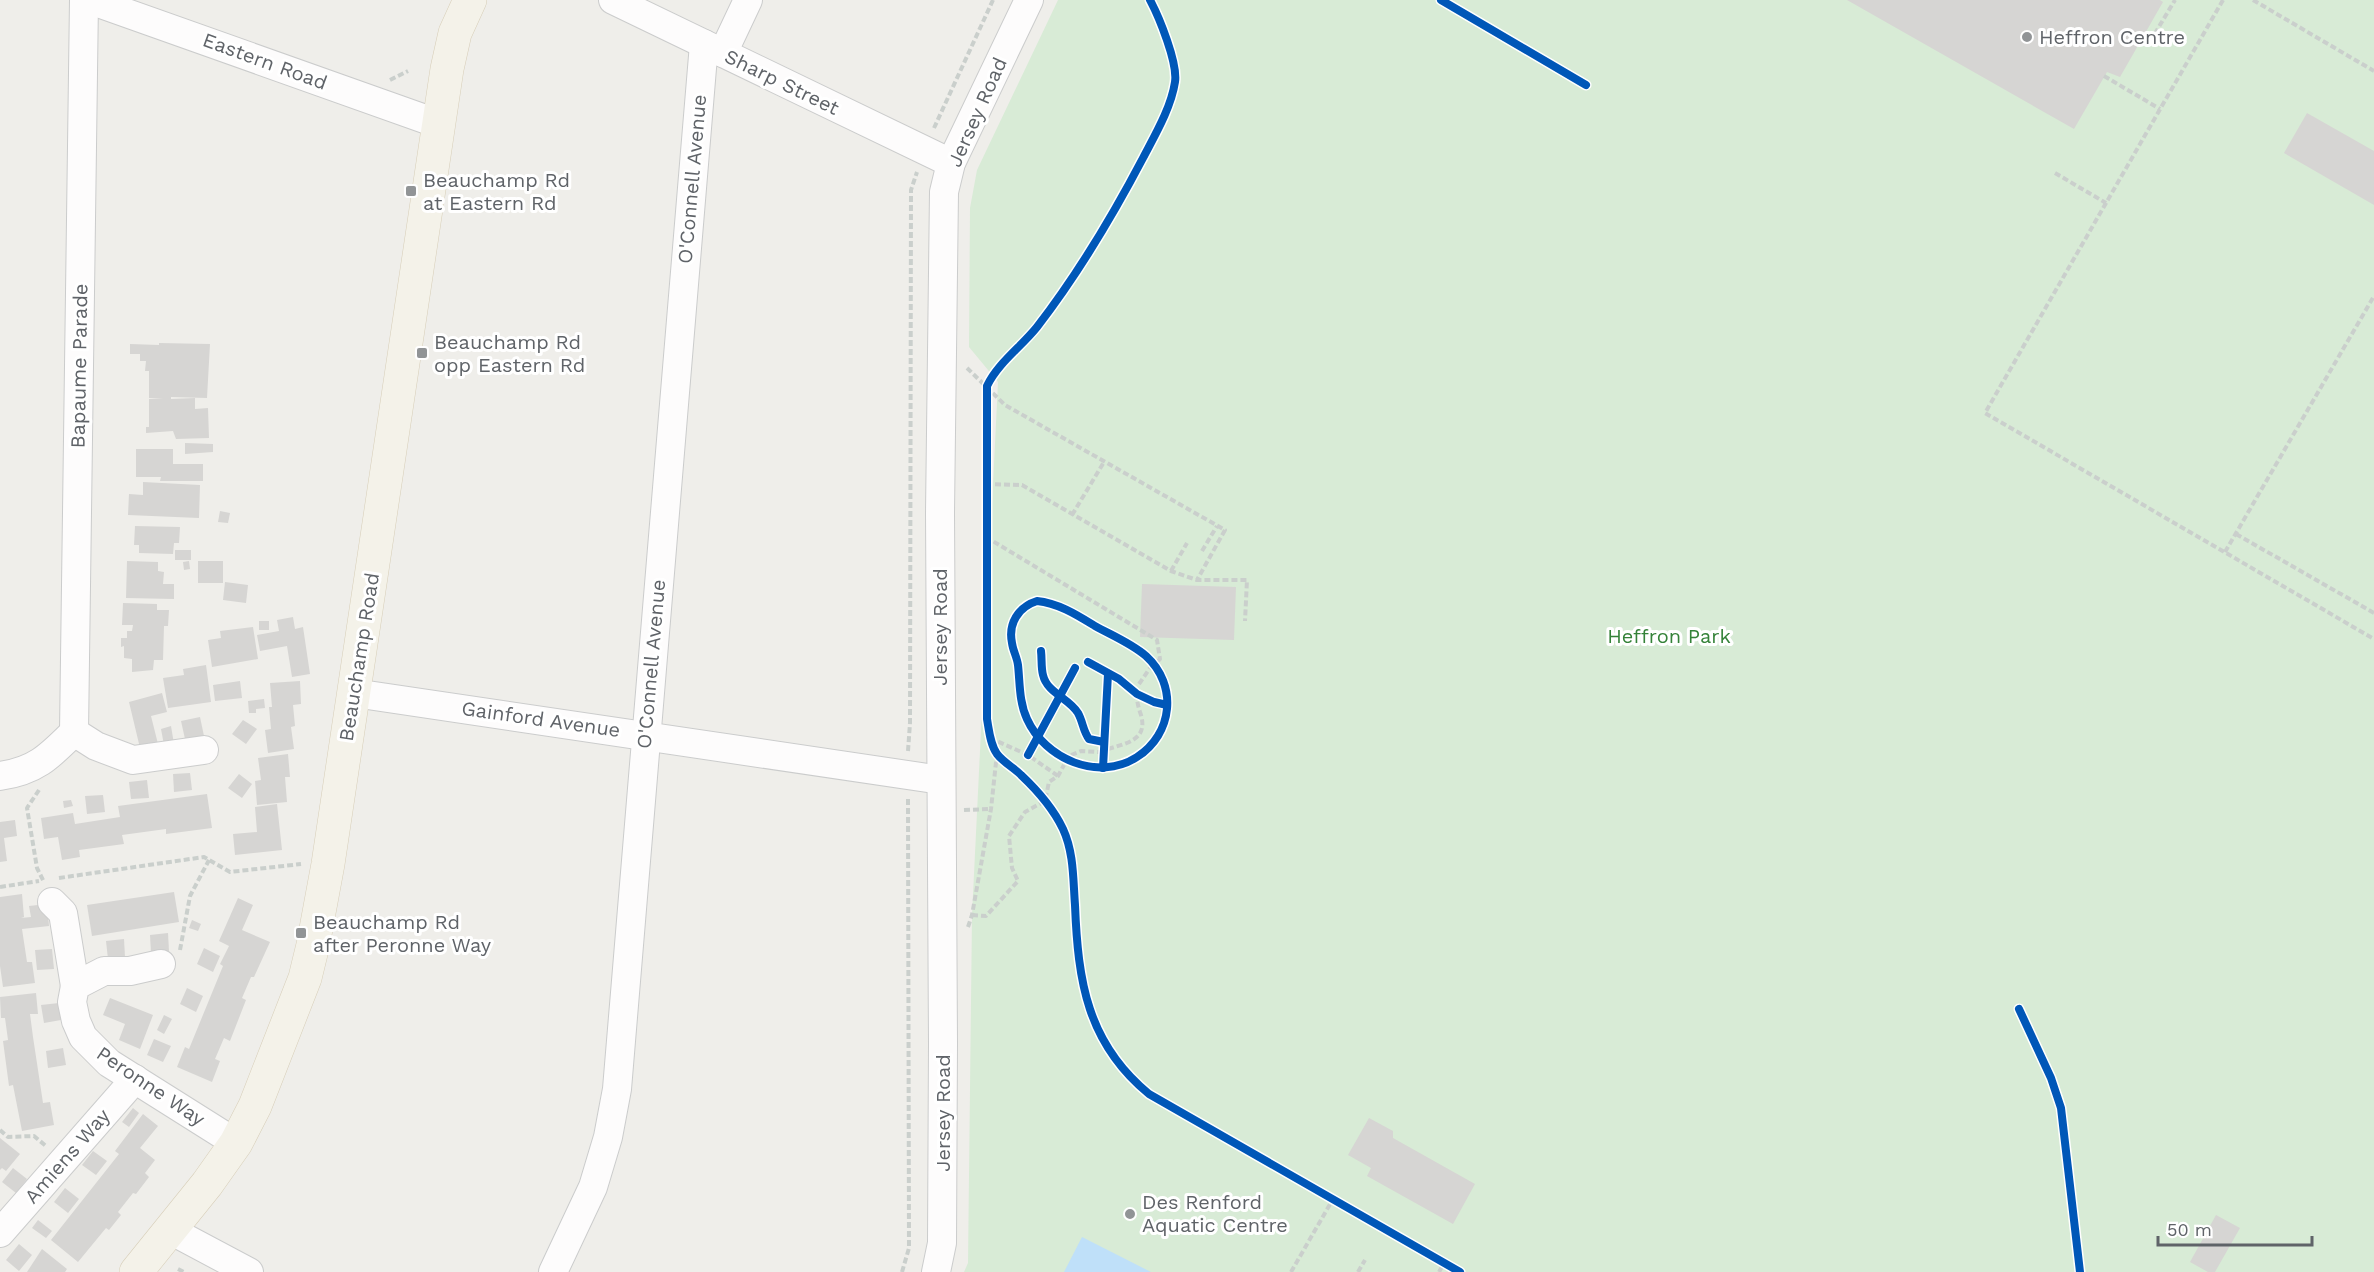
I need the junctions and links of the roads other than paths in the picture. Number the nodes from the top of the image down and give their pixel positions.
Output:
1 (84, 0) edge
2 (90, 0) edge
3 (470, 0) edge
4 (613, 0) edge
5 (748, 0) edge
6 (1029, 0) edge
7 (714, 49) junction
8 (439, 124) junction
9 (951, 163) junction
10 (354, 693) junction
11 (74, 732) junction
12 (646, 735) junction
13 (204, 750) dead end
14 (0, 777) edge
15 (941, 780) junction
16 (48, 891) road end
17 (161, 964) road end
18 (75, 986) junction
19 (135, 1079) junction
20 (236, 1143) junction
21 (170, 1230) junction
22 (0, 1233) edge
23 (136, 1272) edge
24 (249, 1272) edge
25 (553, 1272) edge
26 (936, 1272) edge

1 - 11 street, Bapaume Parade
2 - 8 street, Eastern Road
3 - 8 main road, Beauchamp Road
4 - 7 street, Sharp Street
5 - 7 street
6 - 9 street, Jersey Road
7 - 9 street, Sharp Street
7 - 12 street, O'Connell Avenue
8 - 10 main road, Beauchamp Road
9 - 15 street, Jersey Road
10 - 12 street, Gainford Avenue
10 - 20 main road, Beauchamp Road
11 - 13 street
11 - 14 street
12 - 15 street, Gainford Avenue
12 - 25 street, O'Connell Avenue
15 - 26 street, Jersey Road
16 - 18 street, Peronne Way
17 - 18 street
18 - 19 street, Peronne Way
19 - 20 street, Peronne Way
19 - 22 street, Amiens Way
20 - 21 main road, Beauchamp Road
21 - 23 main road, Beauchamp Road
21 - 24 street

